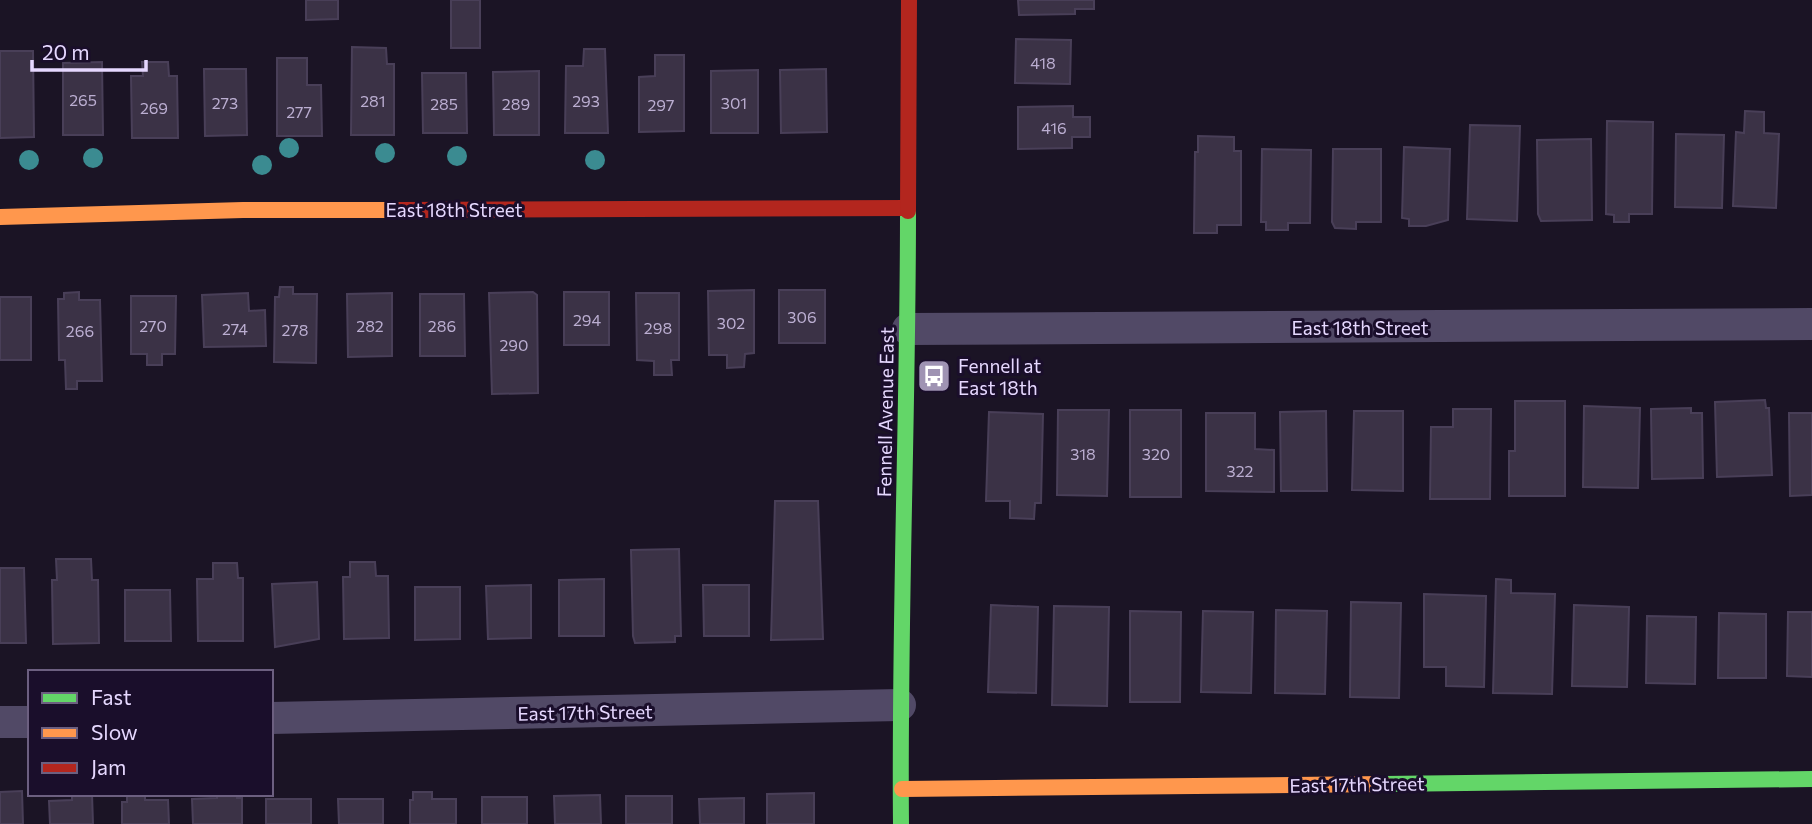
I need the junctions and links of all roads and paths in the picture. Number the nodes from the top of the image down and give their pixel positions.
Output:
1 (909, 0) edge
2 (908, 208) junction
3 (0, 217) edge
4 (1812, 324) edge
5 (908, 329) junction
6 (900, 705) junction
7 (273, 718) edge
8 (0, 722) edge
9 (28, 722) edge
10 (1812, 779) edge
11 (902, 789) junction
12 (901, 824) edge

1 - 2 street, Fennell Avenue East
2 - 3 street, East 18th Street
2 - 5 street, Fennell Avenue East
4 - 5 street, East 18th Street
5 - 6 street, Fennell Avenue East
6 - 7 street, East 17th Street
6 - 11 street, Fennell Avenue East
8 - 9 street
10 - 11 street, East 17th Street
11 - 12 street, Fennell Avenue East

